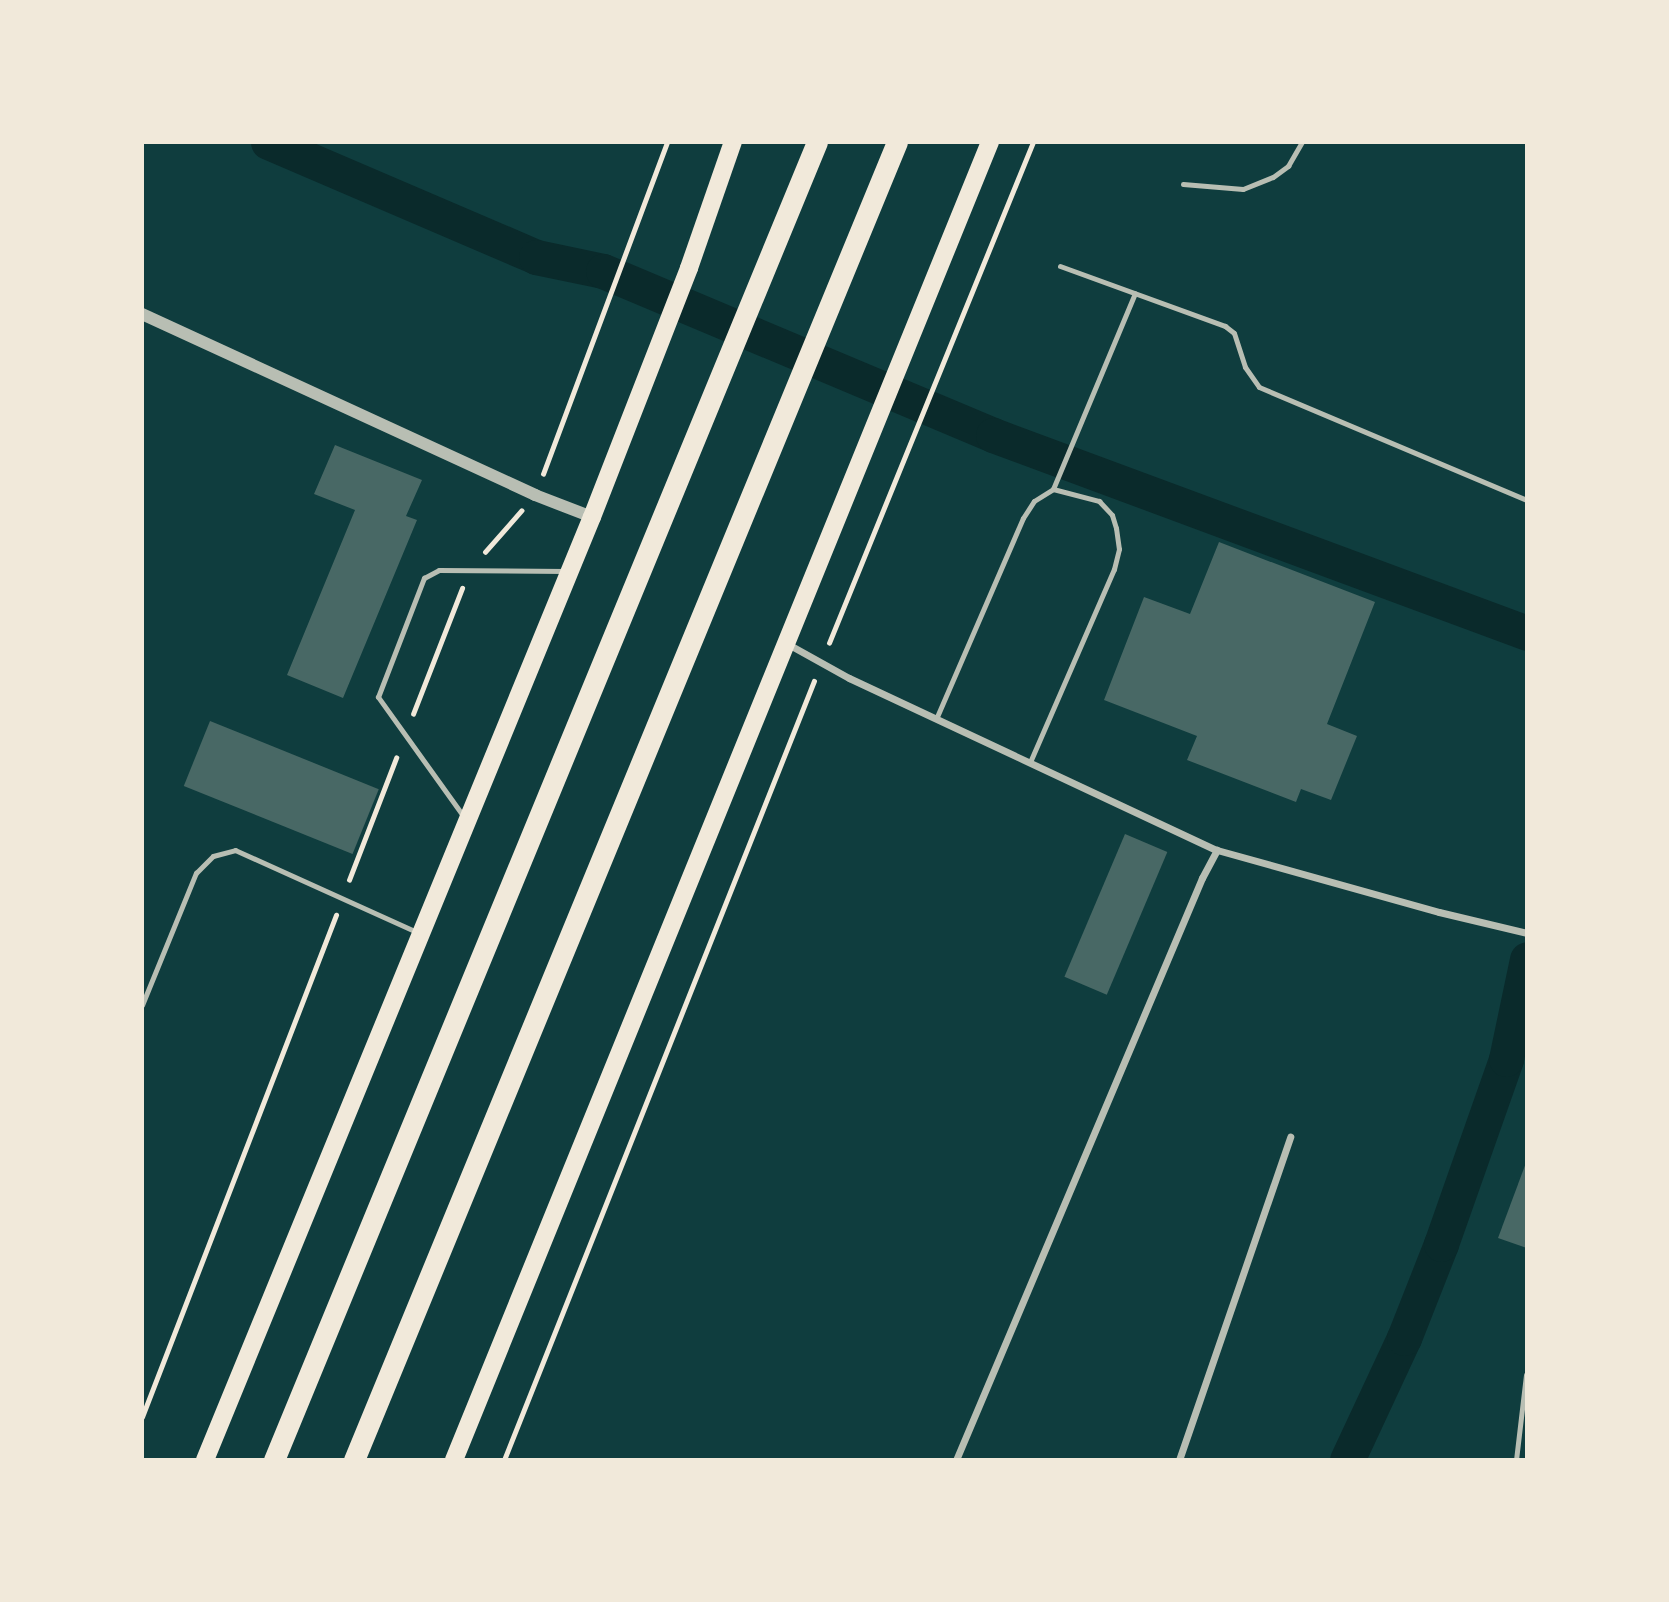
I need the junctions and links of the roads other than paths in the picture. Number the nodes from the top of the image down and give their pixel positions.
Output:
1 (733, 142) edge
2 (817, 142) edge
3 (897, 142) edge
4 (990, 142) edge
5 (1302, 142) edge
6 (1184, 184) dead end
7 (1060, 266) dead end
8 (1135, 293) junction
9 (142, 314) edge
10 (1053, 489) junction
11 (1527, 500) edge
12 (592, 517) junction
13 (567, 571) junction
14 (786, 643) junction
15 (936, 719) junction
16 (1030, 762) junction
17 (466, 820) junction
18 (1217, 849) junction
19 (1526, 932) edge
20 (420, 933) junction
21 (142, 1005) edge
22 (1290, 1137) dead end
23 (1526, 1375) edge
24 (205, 1460) edge
25 (274, 1460) edge
26 (354, 1460) edge
27 (454, 1460) edge
28 (956, 1460) edge
29 (1179, 1460) edge
30 (1516, 1460) edge

1 - 12 main road
2 - 25 highway
3 - 26 highway
4 - 14 main road
5 - 6 lane
7 - 8 lane
8 - 10 lane
8 - 11 lane
9 - 12 street
10 - 15 lane
10 - 16 lane
12 - 13 main road
13 - 17 main road
13 - 17 lane
14 - 15 street
14 - 27 main road
15 - 16 street
16 - 18 street
17 - 20 main road
18 - 19 street
18 - 28 street
20 - 21 lane
20 - 24 main road
22 - 29 street
23 - 30 lane

